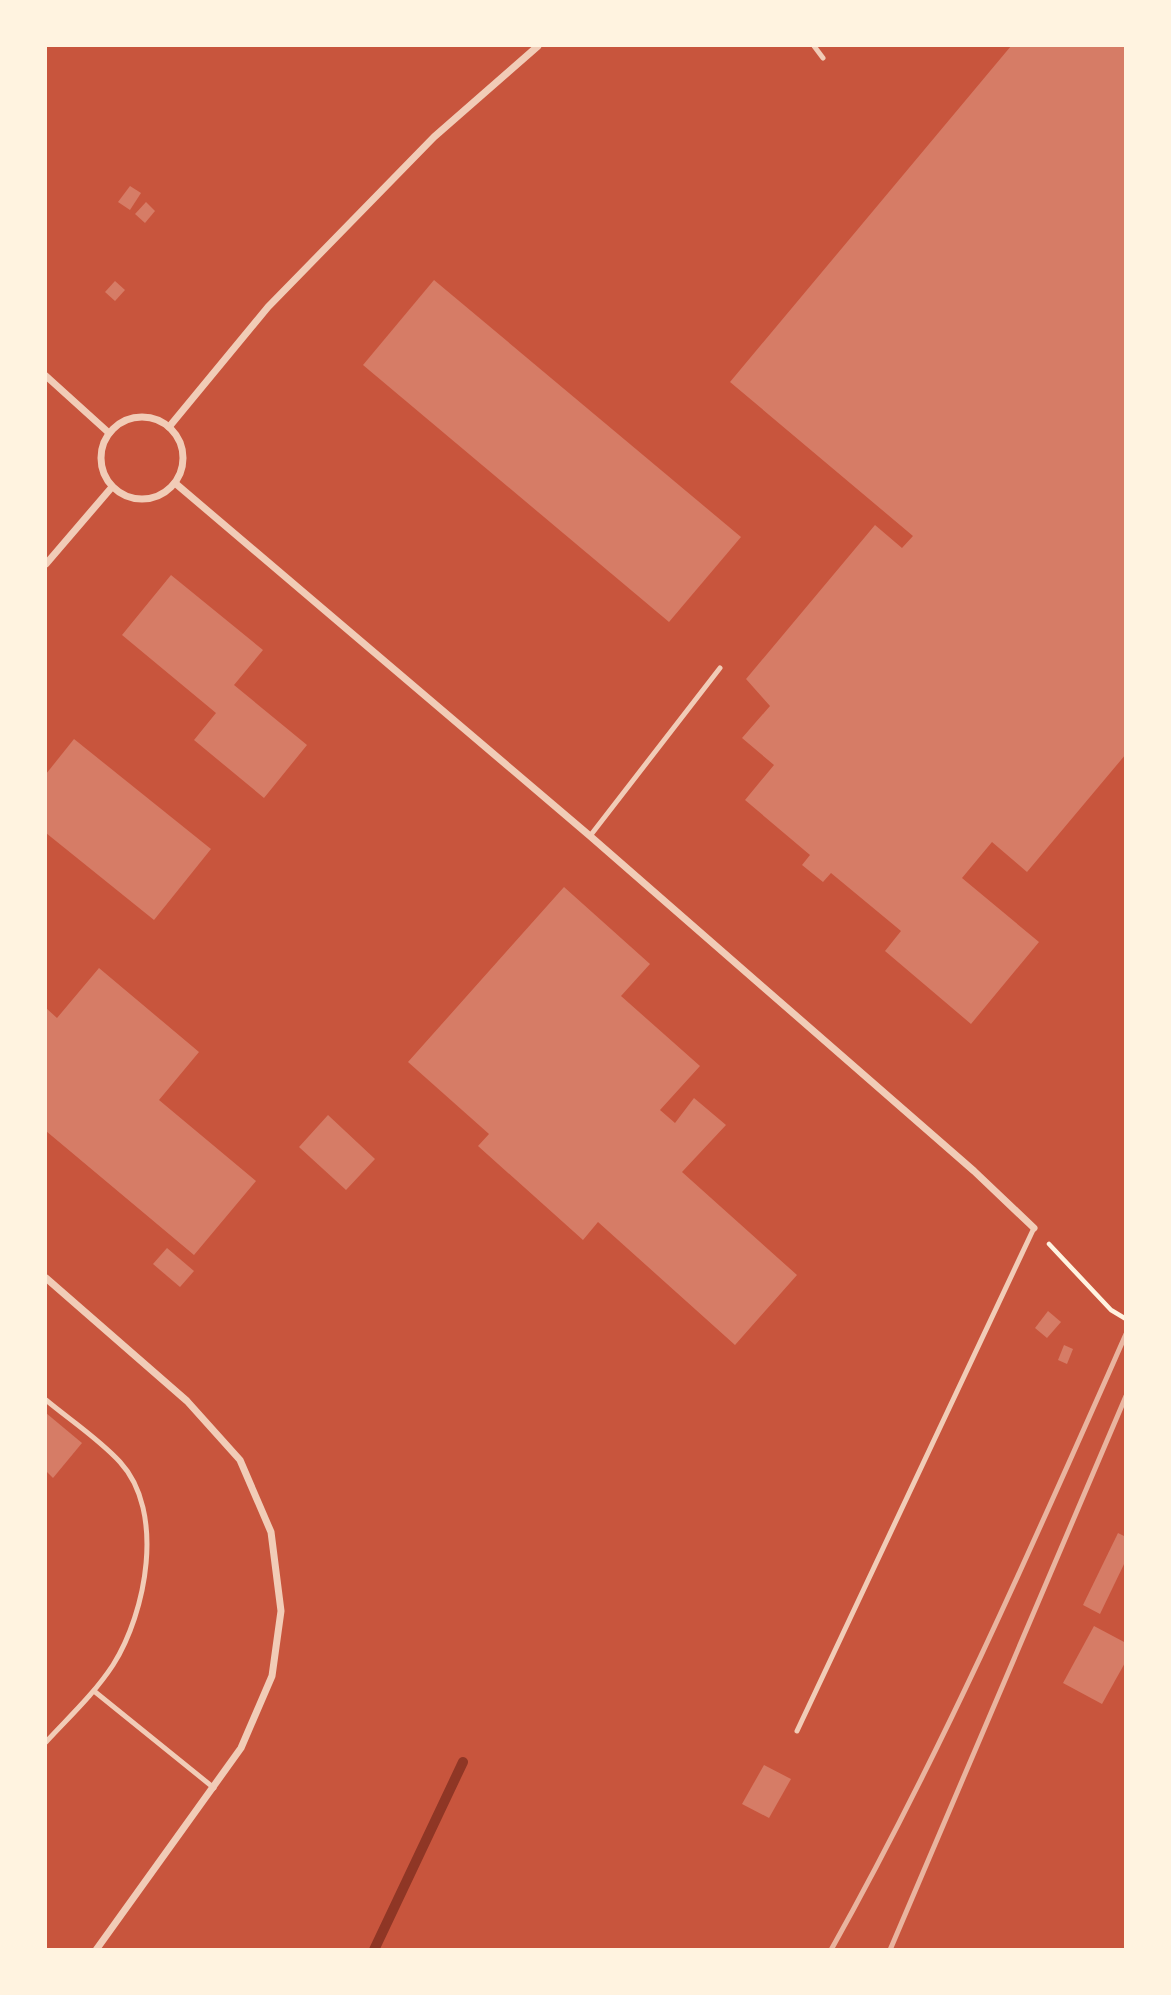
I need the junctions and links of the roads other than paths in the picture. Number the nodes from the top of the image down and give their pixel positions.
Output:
1 (538, 46) edge
2 (814, 46) edge
3 (823, 58) dead end
4 (46, 376) edge
5 (169, 426) junction
6 (109, 433) junction
7 (175, 483) junction
8 (112, 487) junction
9 (46, 564) edge
10 (720, 668) dead end
11 (590, 836) junction
12 (1034, 1228) joint
13 (46, 1278) edge
14 (46, 1400) edge
15 (94, 1691) junction
16 (797, 1731) dead end
17 (46, 1742) edge
18 (215, 1788) junction
19 (96, 1950) edge

1 - 5 street
2 - 3 lane
4 - 6 street
5 - 6 street
5 - 7 street
6 - 8 street
7 - 8 street
7 - 11 street
8 - 9 street
10 - 11 lane
11 - 12 street
12 - 16 lane
13 - 18 street
14 - 15 lane
15 - 17 lane
15 - 18 lane
18 - 19 street

